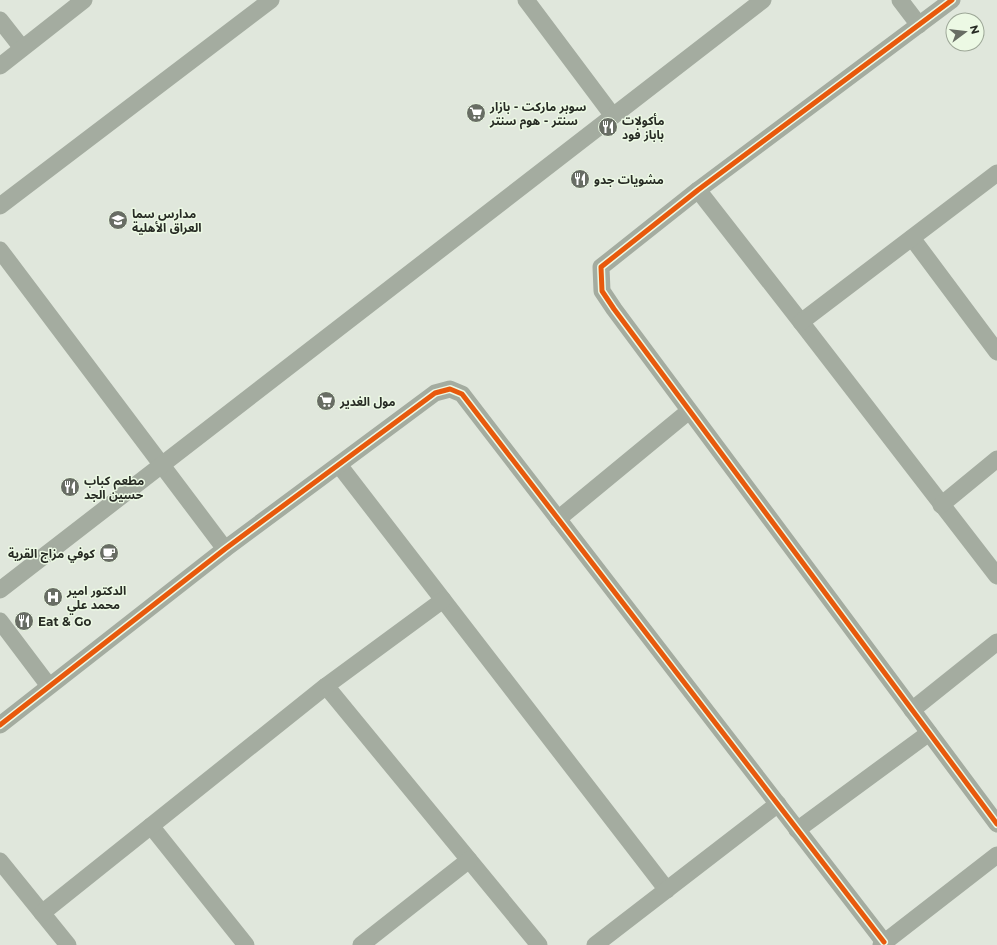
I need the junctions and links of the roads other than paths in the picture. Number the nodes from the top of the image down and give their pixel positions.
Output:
1 (84, 0) edge
2 (271, 0) edge
3 (526, 0) edge
4 (763, 0) edge
5 (900, 0) edge
6 (952, 0) edge
7 (0, 20) edge
8 (919, 25) junction
9 (22, 48) junction
10 (0, 66) edge
11 (613, 116) junction
12 (997, 173) edge
13 (698, 190) junction
14 (0, 206) edge
15 (912, 238) junction
16 (0, 250) edge
17 (801, 322) junction
18 (997, 352) edge
19 (689, 411) junction
20 (997, 459) edge
21 (162, 465) junction
22 (339, 465) junction
23 (941, 505) junction
24 (558, 519) junction
25 (225, 549) junction
26 (997, 576) edge
27 (0, 590) edge
28 (443, 600) junction
29 (0, 620) edge
30 (997, 642) edge
31 (49, 686) junction
32 (326, 686) junction
33 (912, 710) junction
34 (0, 725) edge
35 (929, 733) junction
36 (778, 804) junction
37 (997, 824) edge
38 (151, 826) junction
39 (797, 830) junction
40 (997, 855) edge
41 (469, 860) junction
42 (0, 861) edge
43 (667, 890) junction
44 (42, 913) junction
45 (882, 944) edge
46 (68, 945) edge
47 (246, 945) edge
48 (361, 945) edge
49 (539, 945) edge
50 (595, 945) edge

1 - 9 street
2 - 14 street
3 - 11 street
4 - 11 street
5 - 8 street
6 - 8 street
7 - 9 street
8 - 13 street
9 - 10 street
11 - 21 street
12 - 15 street
13 - 17 street
13 - 19 street
15 - 17 street
15 - 18 street
16 - 21 street
17 - 23 street
19 - 24 street
19 - 33 street
20 - 23 street
21 - 25 street
21 - 27 street
22 - 24 street
22 - 25 street
22 - 28 street
23 - 26 street
24 - 36 street
25 - 31 street
28 - 32 street
28 - 43 street
29 - 31 street
30 - 33 street
31 - 34 street
32 - 38 street
32 - 41 street
33 - 35 street
35 - 37 street
35 - 39 street
36 - 39 street
36 - 43 street
38 - 44 street
38 - 47 street
39 - 45 street
40 - 45 street
41 - 48 street
41 - 49 street
42 - 44 street
43 - 50 street
44 - 46 street

